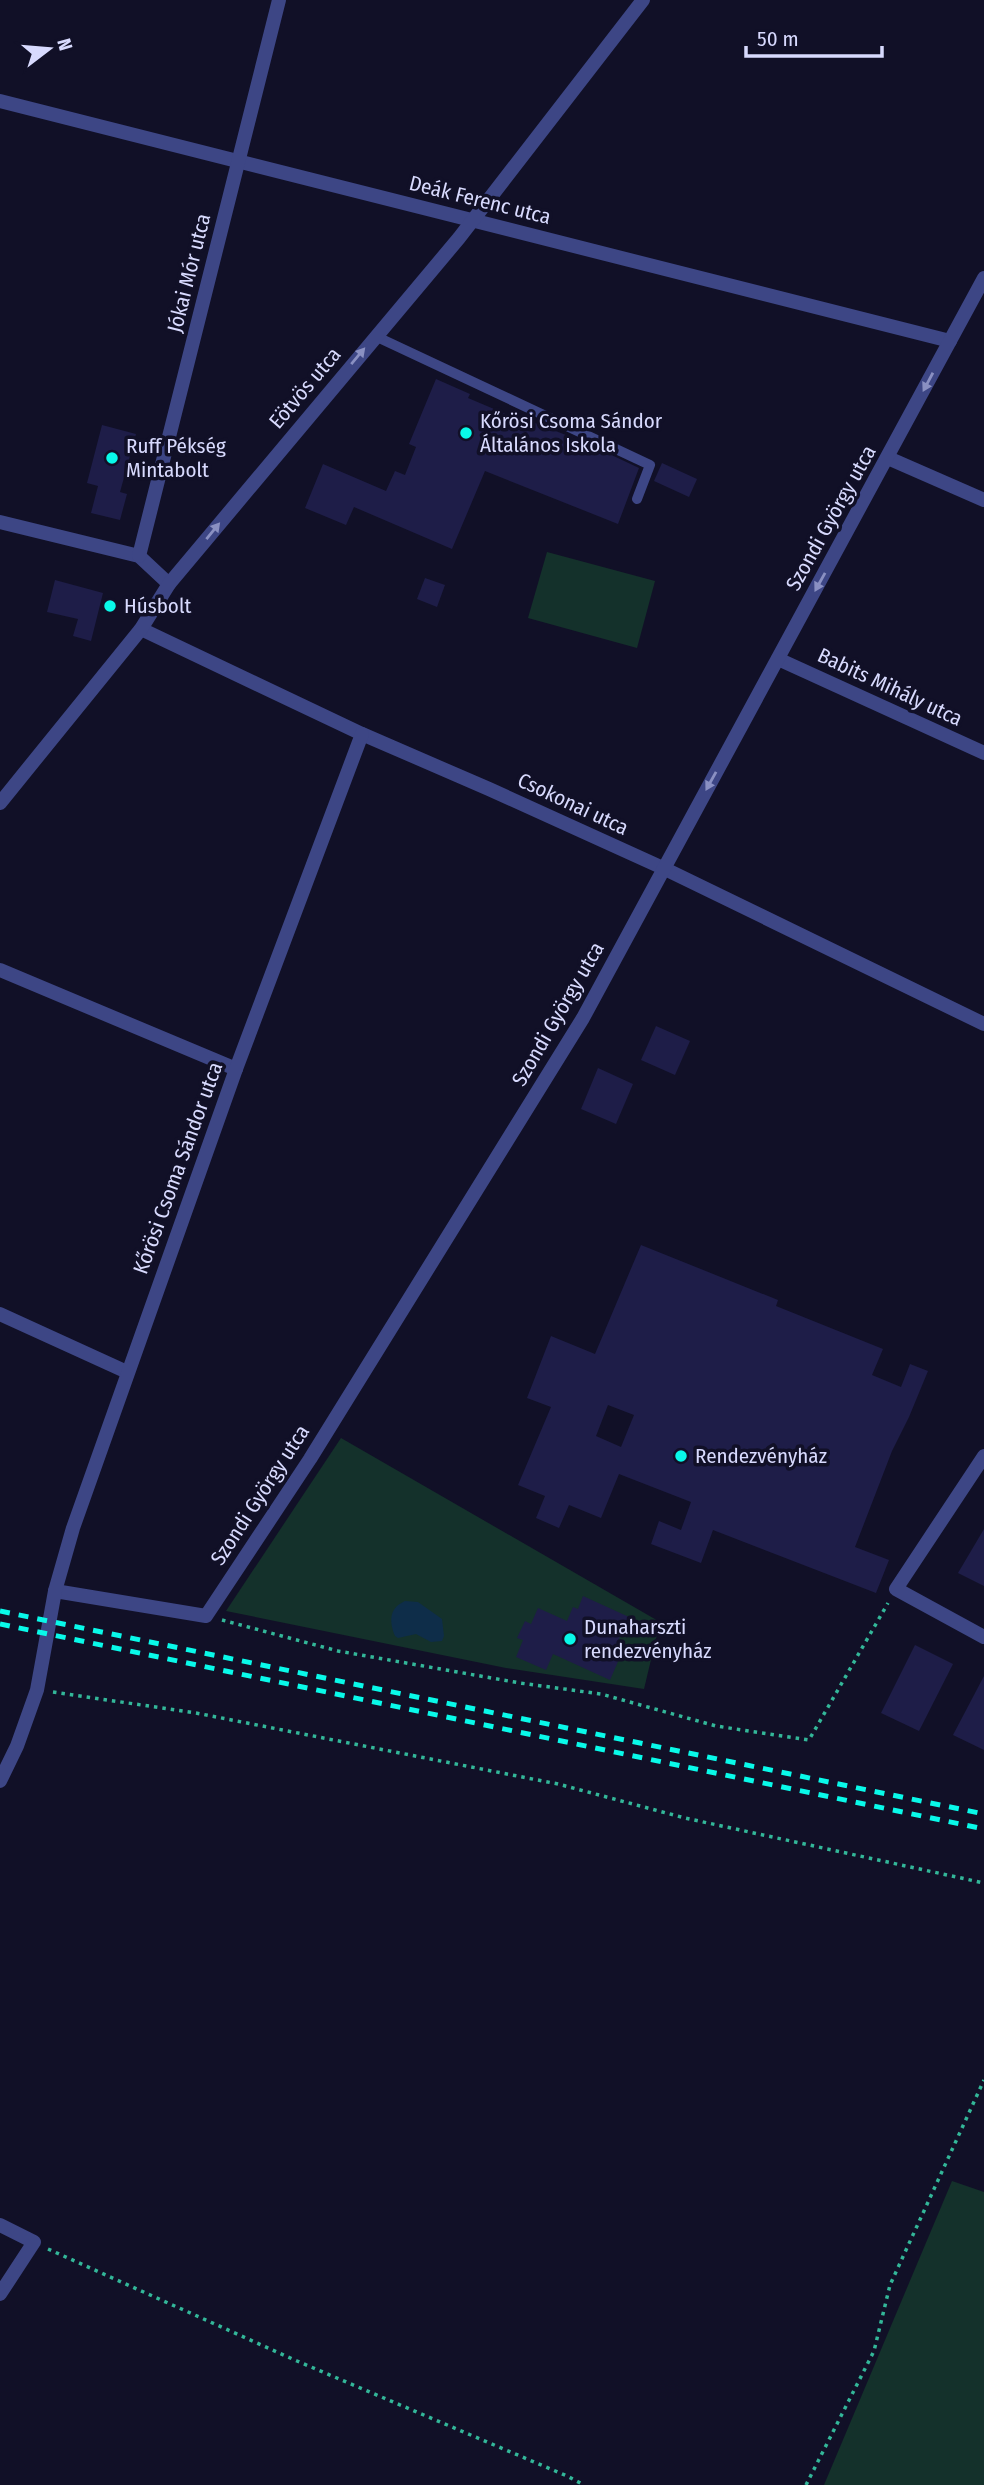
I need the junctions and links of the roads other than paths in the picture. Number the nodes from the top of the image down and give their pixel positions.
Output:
1 (279, 0) edge
2 (643, 0) edge
3 (0, 101) edge
4 (238, 162) junction
5 (472, 219) junction
6 (984, 278) edge
7 (375, 336) junction
8 (950, 341) junction
9 (888, 458) junction
10 (637, 499) dead end
11 (984, 500) edge
12 (0, 522) edge
13 (139, 556) junction
14 (169, 584) junction
15 (141, 629) junction
16 (778, 659) junction
17 (362, 734) junction
18 (984, 753) edge
19 (0, 803) edge
20 (663, 868) junction
21 (0, 970) edge
22 (984, 1024) edge
23 (236, 1069) junction
24 (0, 1314) edge
25 (127, 1372) junction
26 (984, 1456) edge
27 (55, 1591) junction
28 (984, 1637) edge
29 (0, 1781) edge
30 (0, 2225) edge
31 (0, 2294) edge

1 - 4 street, Jókai Mór utca
2 - 5 street, Eötvös utca
3 - 4 street, Deák Ferenc utca
4 - 5 street, Deák Ferenc utca
4 - 13 street, Jókai Mór utca
5 - 7 street, Eötvös utca
5 - 8 street, Deák Ferenc utca
6 - 8 street, Szondi György utca
7 - 10 lane
14 -> 7 street, Eötvös utca
8 -> 9 street, Szondi György utca
9 - 11 street
9 -> 16 street, Szondi György utca
12 - 13 street
13 - 14 street
14 - 15 street, Eötvös utca
15 - 17 street, Csokonai utca
15 - 19 street, Eötvös utca
16 - 18 street, Babits Mihály utca
16 -> 20 street, Szondi György utca
17 - 20 street, Csokonai utca
17 - 23 street, Kőrösi Csoma Sándor utca
20 - 22 street, Csokonai utca
20 - 27 street, Szondi György utca
21 - 23 street
23 - 25 street, Kőrösi Csoma Sándor utca
24 - 25 street
25 - 27 street, Kőrösi Csoma Sándor utca
26 - 28 street
27 - 29 street, Kőrösi Csoma Sándor utca
30 - 31 street

